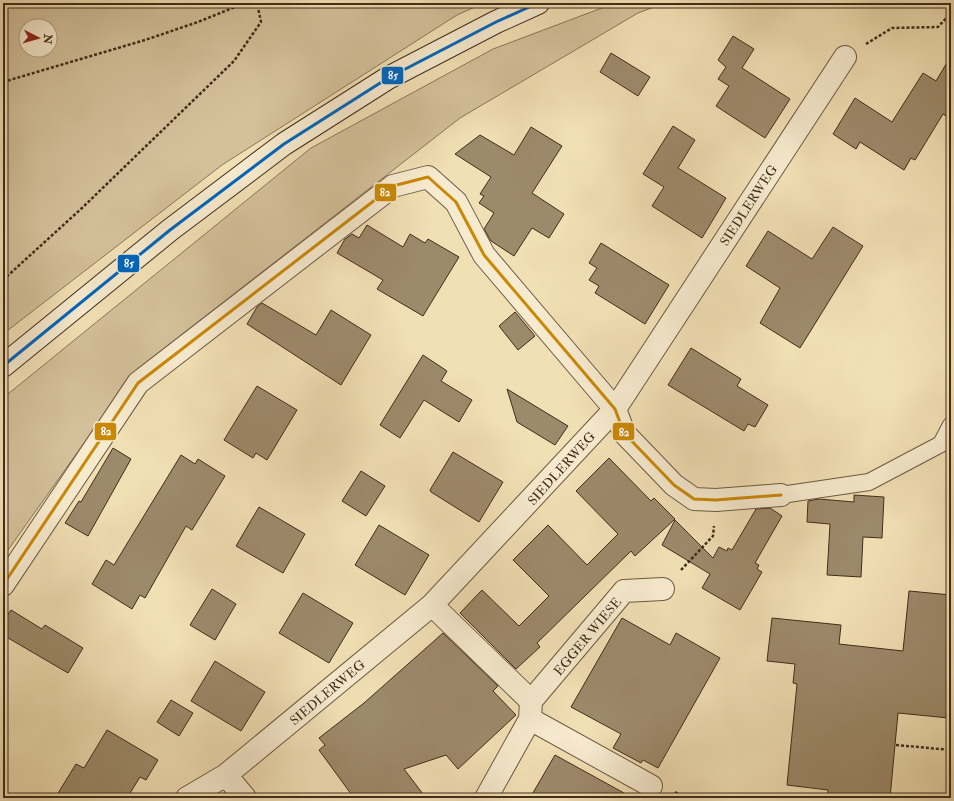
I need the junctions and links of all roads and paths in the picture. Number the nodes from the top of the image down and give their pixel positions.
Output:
1 (245, 3) edge
2 (257, 3) edge
3 (538, 3) edge
4 (951, 13) edge
5 (845, 57) joint
6 (3, 82) edge
7 (3, 280) edge
8 (3, 366) edge
9 (615, 409) junction
10 (951, 425) edge
11 (781, 495) joint
12 (716, 500) junction
13 (3, 585) edge
14 (663, 589) joint
15 (432, 605) junction
16 (531, 710) junction
17 (896, 745) dead end
18 (951, 745) edge
19 (951, 751) edge
20 (226, 775) junction
21 (651, 786) dead end
22 (187, 798) edge
23 (245, 798) edge
24 (486, 798) edge

1 - 6 path
2 - 7 path
3 - 8 street
4 - 5 path
5 - 9 street, SIEDLERWEG
9 - 12 street
9 - 13 street
9 - 15 street, SIEDLERWEG
10 - 11 lane
11 - 12 street
12 - 14 path
14 - 16 street, EGGER WIESE
15 - 16 street
15 - 20 street, SIEDLERWEG
16 - 21 street
16 - 24 street, EGGER WIESE
17 - 19 path
18 - 19 path
20 - 22 street, SIEDLERWEG
20 - 23 street

